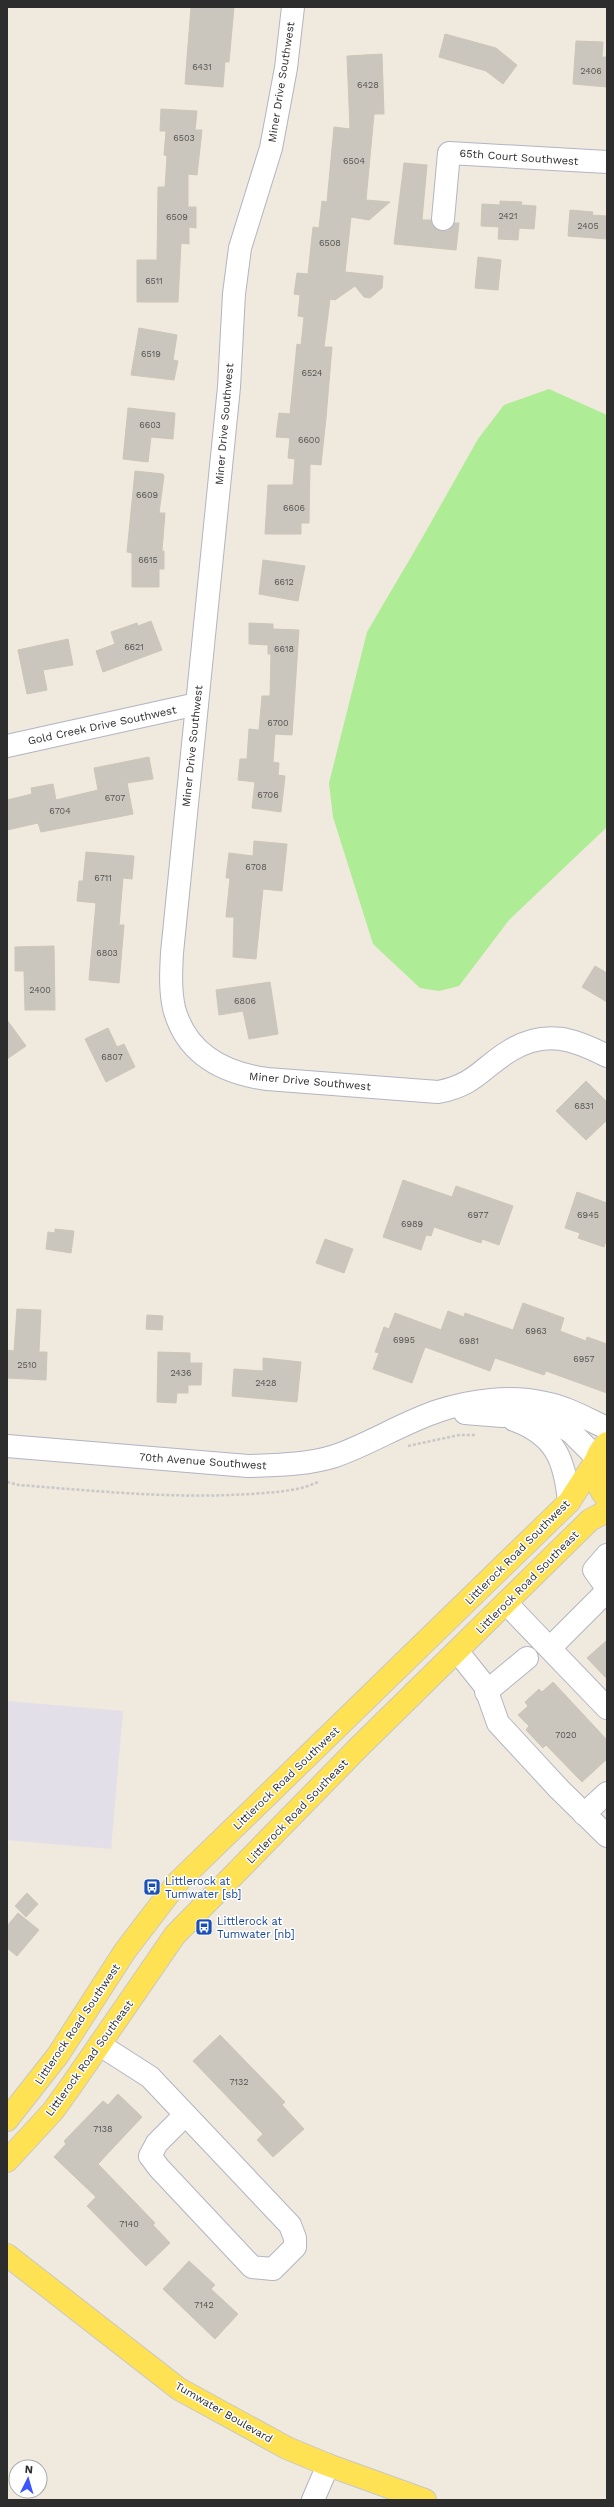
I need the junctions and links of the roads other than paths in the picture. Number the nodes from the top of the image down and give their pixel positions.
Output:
1 (293, 7) edge
2 (607, 162) edge
3 (443, 219) dead end
4 (197, 704) junction
5 (7, 746) edge
6 (607, 1056) edge
7 (437, 1411) junction
8 (502, 1416) junction
9 (607, 1428) edge
10 (7, 1446) edge
11 (600, 1454) edge
12 (607, 1499) edge
13 (569, 1502) junction
14 (607, 1511) edge
15 (607, 1554) edge
16 (607, 1589) edge
17 (506, 1603) junction
18 (550, 1648) junction
19 (457, 1651) junction
20 (527, 1658) dead end
21 (486, 1692) junction
22 (607, 1708) edge
23 (607, 1793) edge
24 (584, 1814) junction
25 (607, 1836) edge
26 (100, 2045) junction
27 (185, 2115) junction
28 (7, 2120) edge
29 (7, 2161) edge
30 (7, 2255) edge
31 (328, 2465) junction
32 (313, 2500) edge
33 (425, 2500) edge

1 - 4 street, Miner Drive Southwest
2 - 3 street, 65th Court Southwest
4 - 5 street, Gold Creek Drive Southwest
4 - 6 street, Miner Drive Southwest
7 - 8 street, 70th Avenue Southwest
7 - 9 street, 70th Avenue Southwest
7 - 10 street, 70th Avenue Southwest
8 - 11 street, 70th Avenue Southwest
8 - 13 street
11 - 12 main road
11 - 13 main road, Littlerock Road Southwest
13 - 28 main road, Littlerock Road Southwest
14 - 17 main road, Littlerock Road Southeast
15 - 16 street
16 - 18 street
17 - 18 street
17 - 19 main road, Littlerock Road Southeast
18 - 22 street
19 - 21 street
19 - 26 main road, Littlerock Road Southeast
20 - 21 street
21 - 24 street
23 - 24 street
24 - 25 street
26 - 27 street
26 - 29 main road, Littlerock Road Southeast
27 - 27 street
30 - 31 main road, Tumwater Boulevard
31 - 32 street
31 - 33 main road, Tumwater Boulevard

